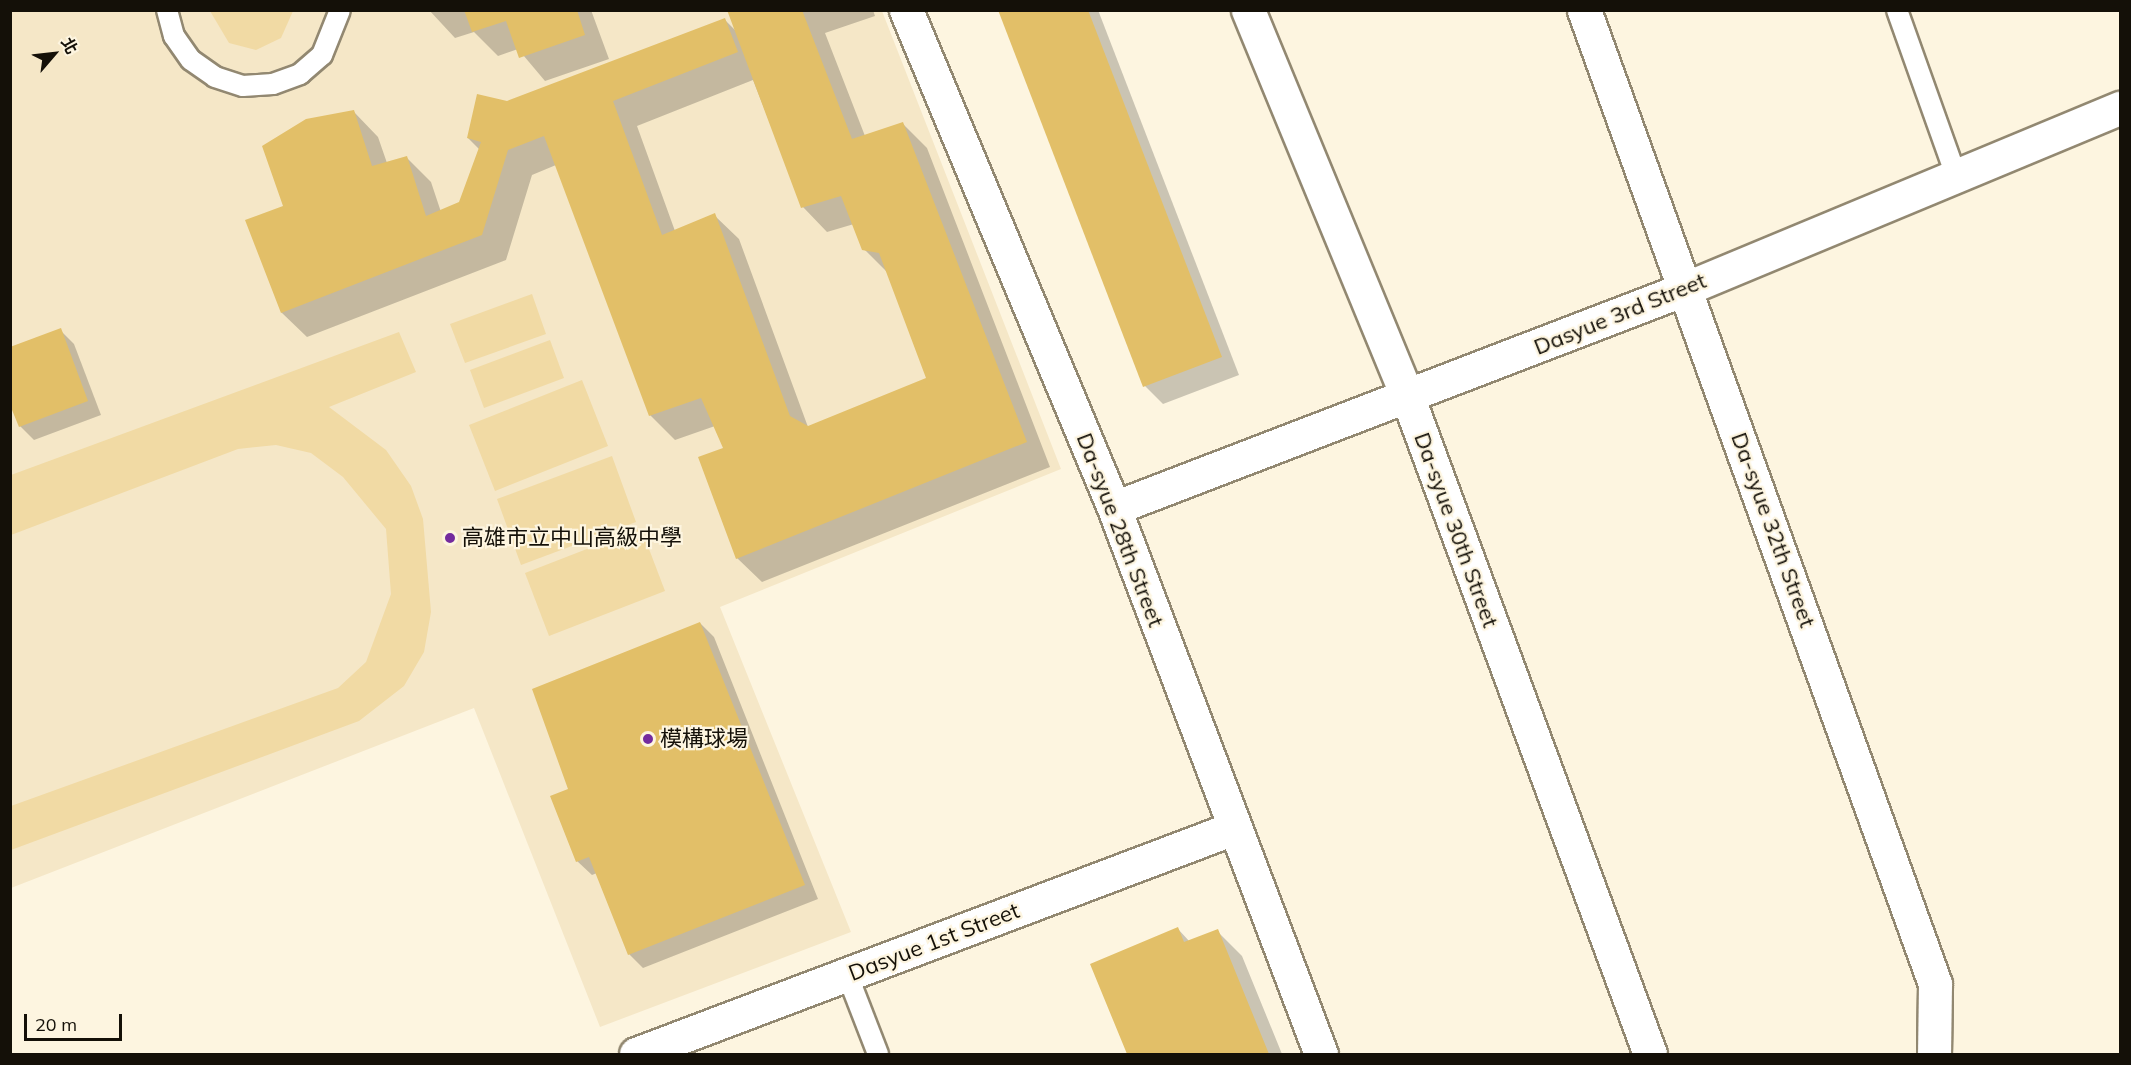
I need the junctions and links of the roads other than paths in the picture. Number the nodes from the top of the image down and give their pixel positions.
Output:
1 (167, 10) edge
2 (340, 10) edge
3 (906, 10) edge
4 (1248, 10) edge
5 (1584, 10) edge
6 (1897, 10) edge
7 (2121, 108) edge
8 (1956, 176) junction
9 (1687, 288) junction
10 (1408, 398) junction
11 (1114, 508) junction
12 (1231, 829) junction
13 (847, 975) junction
14 (636, 1054) edge
15 (878, 1054) edge
16 (1321, 1054) edge
17 (1650, 1054) edge
18 (1934, 1054) edge

1 - 2 lane
3 - 11 street, Da-syue 28th Street
4 - 10 street, Da-syue 30th Street
5 - 9 street, Da-syue 32th Street
6 - 8 lane
7 - 8 street, Dasyue 3rd Street
8 - 9 street, Dasyue 3rd Street
9 - 10 street, Dasyue 3rd Street
9 - 18 street, Da-syue 32th Street
10 - 11 street, Dasyue 3rd Street
10 - 17 street, Da-syue 30th Street
11 - 12 street, Da-syue 28th Street
12 - 13 street, Dasyue 1st Street
12 - 16 street, Da-syue 28th Street
13 - 14 street, Dasyue 1st Street
13 - 15 lane

